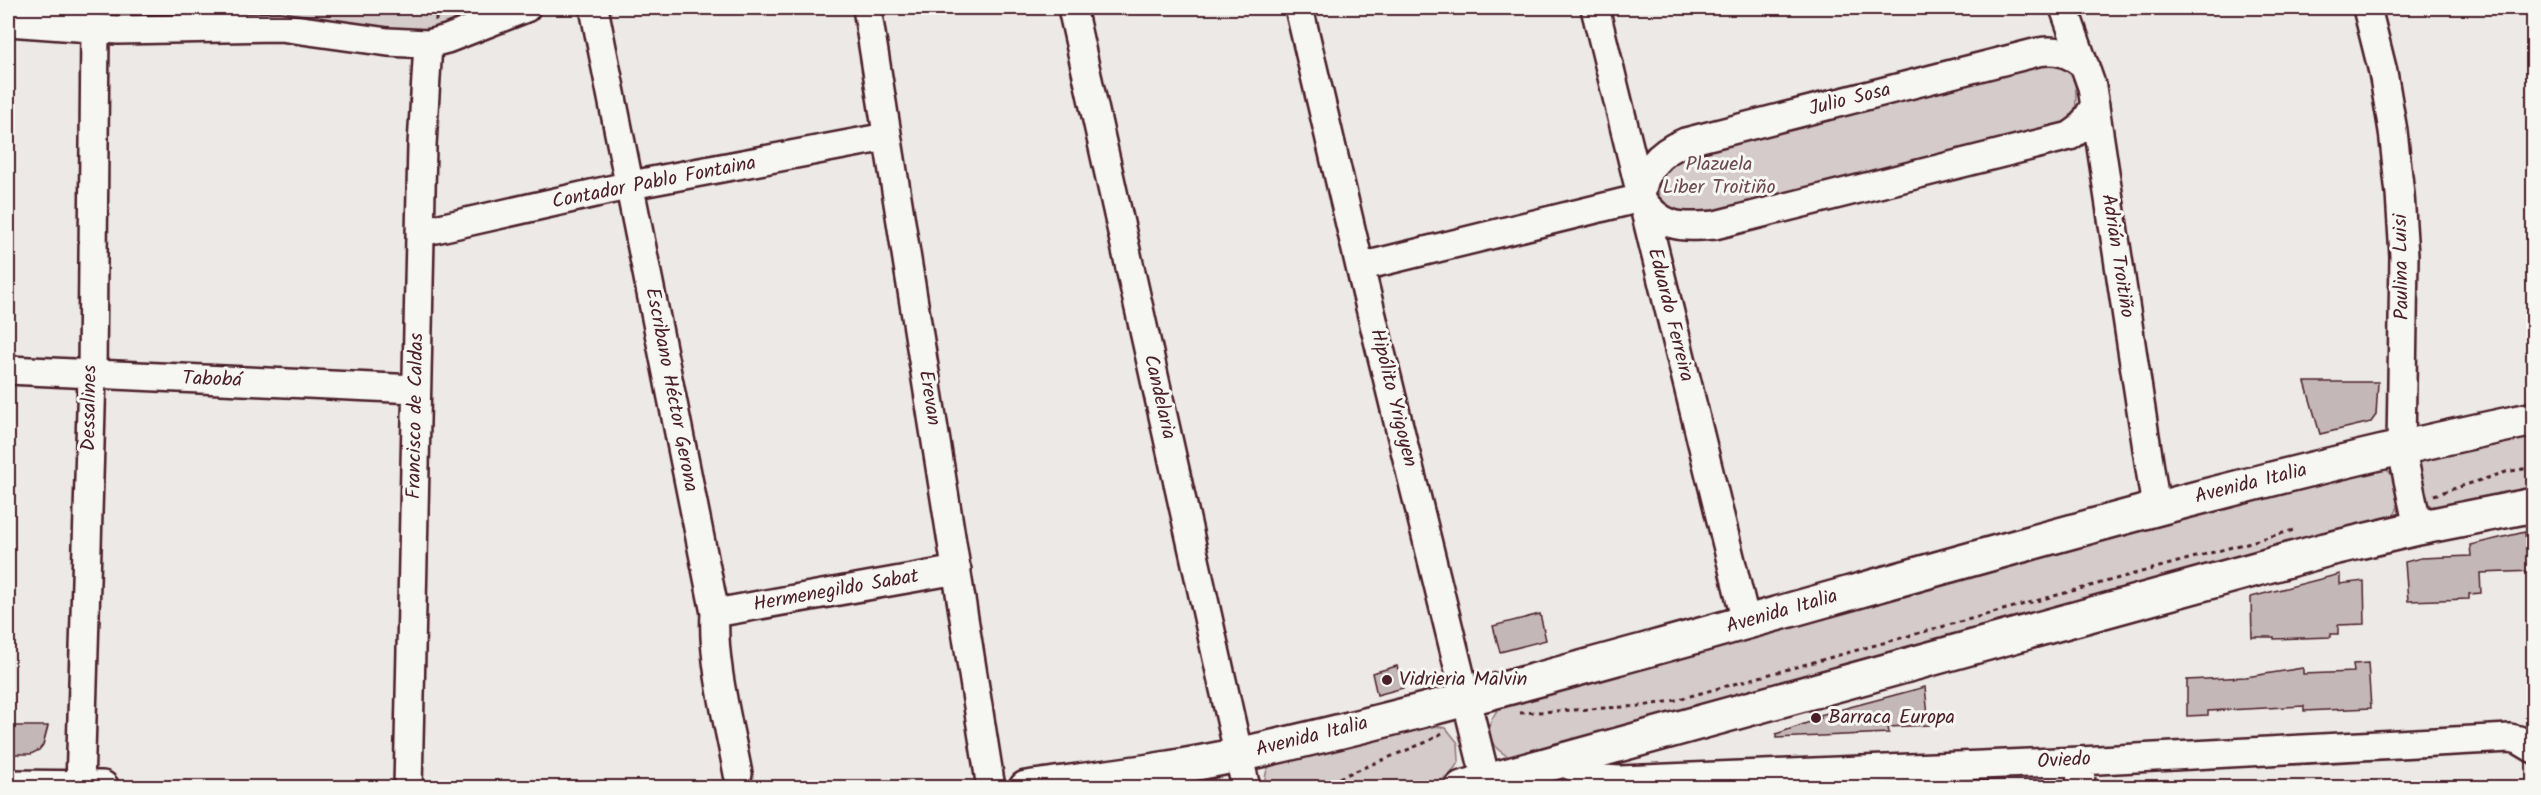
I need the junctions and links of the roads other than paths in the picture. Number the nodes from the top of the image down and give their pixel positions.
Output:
1 (526, 8) edge
2 (594, 8) edge
3 (867, 8) edge
4 (1072, 8) edge
5 (1299, 8) edge
6 (1594, 8) edge
7 (2064, 8) edge
8 (2367, 8) edge
9 (8, 22) edge
10 (95, 29) junction
11 (428, 44) junction
12 (2085, 66) junction
13 (2095, 105) junction
14 (886, 137) junction
15 (631, 185) junction
16 (1641, 198) junction
17 (422, 232) junction
18 (1360, 267) junction
19 (8, 370) edge
20 (92, 375) junction
21 (416, 389) junction
22 (2534, 419) edge
23 (2401, 446) junction
24 (2534, 505) edge
25 (2156, 508) junction
26 (2415, 515) junction
27 (957, 570) junction
28 (715, 613) junction
29 (1746, 622) junction
30 (1470, 711) junction
31 (2534, 749) edge
32 (1239, 755) junction
33 (1559, 761) junction
34 (2080, 761) junction
35 (738, 774) dead end
36 (1479, 785) edge
37 (8, 787) edge
38 (80, 787) edge
39 (102, 788) edge
40 (408, 788) edge
41 (991, 788) edge
42 (1026, 788) edge
43 (1246, 788) edge
44 (2081, 788) edge

1 - 11 street
2 - 15 street, Escribano Héctor Gerona
3 - 14 street, Erevan
4 - 32 street, Candelaria
5 - 18 street, Hipólito Yrigoyen
6 - 16 street, Eduardo Ferreira
7 - 12 street, Adrián Troitiño
8 - 23 street, Paulina Luisi
9 - 10 street
10 - 11 street
10 - 20 street, Dessalines
11 - 17 street, Francisco de Caldas
12 - 13 street, Adrián Troitiño
12 - 16 street, Julio Sosa
13 - 16 street
13 - 25 street, Adrián Troitiño
14 - 15 street, Contador Pablo Fontaina
14 - 27 street, Erevan
15 - 17 street, Contador Pablo Fontaina
15 - 28 street, Escribano Héctor Gerona
16 - 18 street
16 - 29 street, Eduardo Ferreira
17 - 21 street, Francisco de Caldas
18 - 30 street, Hipólito Yrigoyen
19 - 20 street, Tabobá
20 - 21 street, Tabobá
20 - 38 street, Dessalines
21 - 40 street, Francisco de Caldas
22 - 23 main road, Avenida Italia
23 - 25 main road, Avenida Italia
23 - 26 street, Paulina Luisi
24 - 26 main road
25 - 29 main road, Avenida Italia
26 - 33 main road
27 - 28 street, Hermenegildo Sabat
27 - 41 street, Erevan
28 - 35 street, Escribano Héctor Gerona
29 - 30 main road, Avenida Italia
30 - 32 main road, Avenida Italia
30 - 36 street, Hipólito Yrigoyen
31 - 34 street, Oviedo
32 - 42 main road, Avenida Italia
32 - 43 street, Candelaria
33 - 34 street, Oviedo
33 - 36 main road
34 - 44 street
37 - 38 main road
38 - 39 main road

